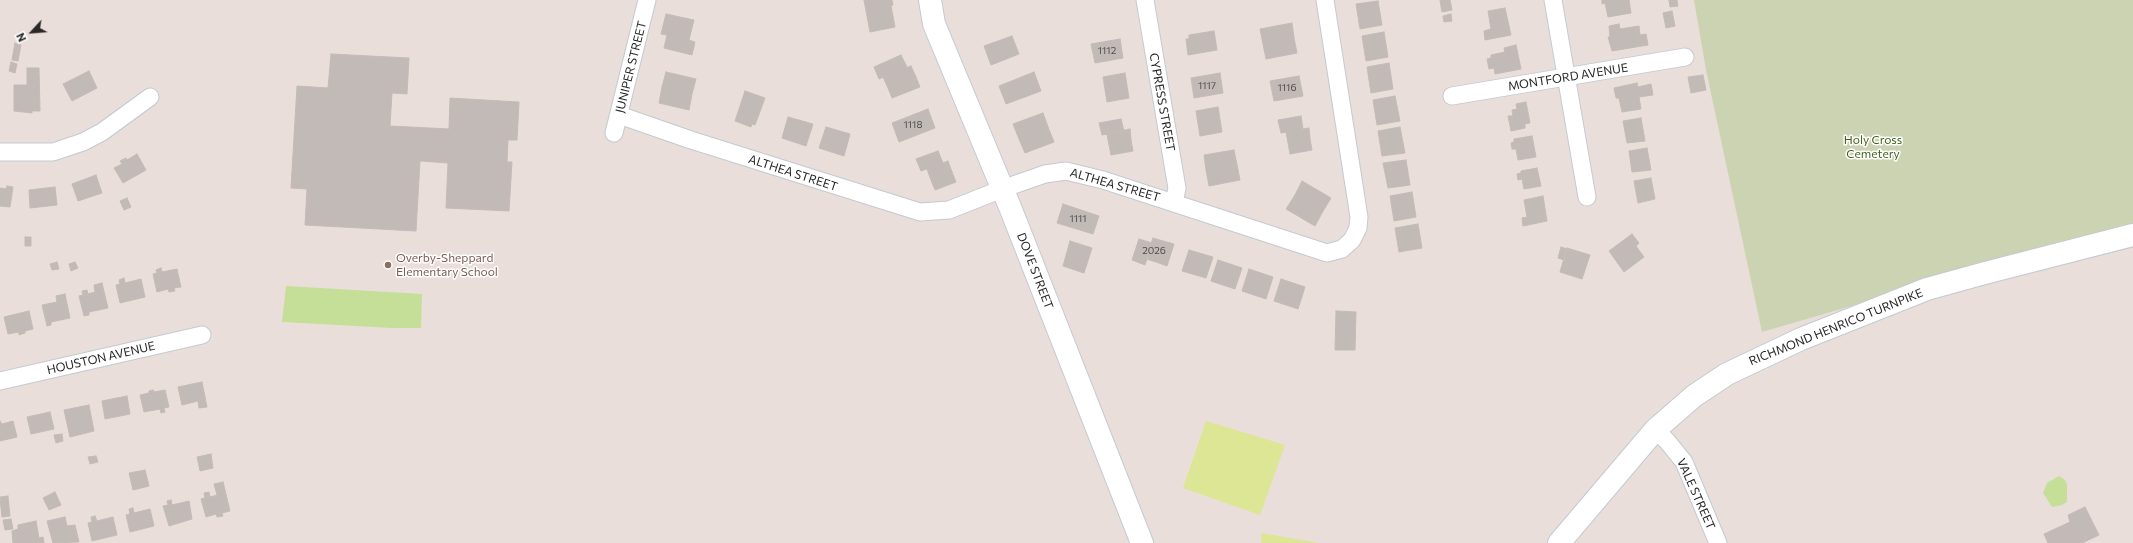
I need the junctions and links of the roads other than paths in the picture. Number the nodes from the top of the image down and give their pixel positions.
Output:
1 (647, 0) edge
2 (930, 0) edge
3 (1145, 0) edge
4 (1325, 0) edge
5 (1553, 0) edge
6 (1684, 57) dead end
7 (1567, 78) junction
8 (1452, 96) dead end
9 (150, 97) dead end
10 (619, 115) junction
11 (614, 134) dead end
12 (0, 152) edge
13 (1002, 189) junction
14 (1587, 197) dead end
15 (1174, 203) junction
16 (2133, 235) edge
17 (202, 335) dead end
18 (0, 381) edge
19 (1654, 430) junction
20 (1142, 543) edge
21 (1559, 543) edge
22 (1718, 543) edge

1 - 10 street, JUNIPER STREET
2 - 13 street, DOVE STREET
3 - 15 street, CYPRESS STREET
4 - 15 street, ALTHEA STREET
5 - 7 street
6 - 7 street, MONTFORD AVENUE
7 - 8 street, MONTFORD AVENUE
7 - 14 street
9 - 12 street
10 - 11 street, JUNIPER STREET
10 - 13 street, ALTHEA STREET
13 - 15 street, ALTHEA STREET
13 - 20 street, DOVE STREET
16 - 19 street, RICHMOND HENRICO TURNPIKE
17 - 18 street, HOUSTON AVENUE
19 - 21 street, RICHMOND HENRICO TURNPIKE
19 - 22 street, VALE STREET

